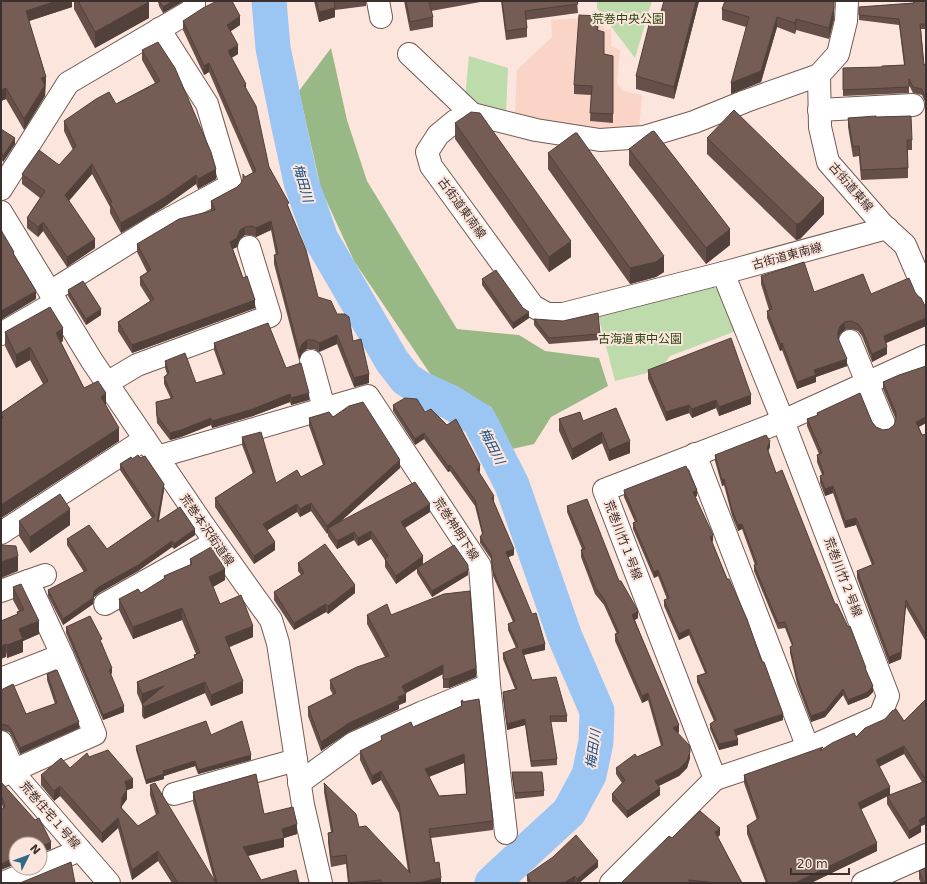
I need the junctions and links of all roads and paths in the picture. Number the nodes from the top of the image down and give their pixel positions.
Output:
1 (194, 1) edge
2 (847, 1) edge
3 (159, 29) junction
4 (410, 54) dead end
5 (819, 75) junction
6 (913, 105) dead end
7 (820, 110) junction
8 (472, 114) junction
9 (1, 189) edge
10 (1, 212) edge
11 (887, 228) junction
12 (249, 247) dead end
13 (723, 273) junction
14 (926, 294) edge
15 (53, 297) junction
16 (1, 334) edge
17 (850, 341) dead end
18 (926, 356) edge
19 (311, 362) dead end
20 (107, 383) junction
21 (867, 383) junction
22 (324, 408) junction
23 (783, 421) junction
24 (884, 424) dead end
25 (145, 439) junction
26 (695, 454) junction
27 (157, 457) junction
28 (1, 533) edge
29 (215, 542) junction
30 (1, 591) edge
31 (105, 604) dead end
32 (62, 655) junction
33 (1, 679) edge
34 (489, 685) junction
35 (1, 742) edge
36 (808, 748) junction
37 (296, 760) junction
38 (7, 773) edge
39 (715, 779) junction
40 (299, 783) junction
41 (174, 794) dead end
42 (506, 833) dead end
43 (83, 853) junction
44 (926, 855) edge
45 (48, 865) edge
46 (20, 876) edge
47 (3, 883) edge
48 (88, 883) edge
49 (109, 883) edge
50 (321, 883) edge
51 (611, 883) edge
52 (863, 883) edge

1 - 3 street
2 - 5 street
3 - 9 street
3 - 15 street
4 - 8 street
5 - 7 street, 古街道東線
5 - 8 street
6 - 7 street
7 - 11 street, 古街道東線
8 - 13 street, 古街道東南線
10 - 15 street, 荒巻本沢街道線
11 - 13 street, 古街道東南線
11 - 14 street, 古街道東線
12 - 20 street
13 - 23 street, 荒巻川竹２号線
15 - 16 street
15 - 20 street, 荒巻本沢街道線
17 - 21 street
18 - 21 street, 荒巻川竹１号線
19 - 22 street
20 - 25 street, 荒巻本沢街道線
21 - 23 street, 荒巻川竹１号線
21 - 24 street
22 - 27 street, 荒巻神明下線
22 - 34 street, 荒巻神明下線
23 - 26 street, 荒巻川竹１号線
23 - 36 street, 荒巻川竹２号線
25 - 27 street, 荒巻本沢街道線
25 - 28 street
26 - 36 street
26 - 39 street, 荒巻川竹１号線
27 - 29 street, 荒巻本沢街道線
29 - 31 street
29 - 37 street, 荒巻本沢街道線
30 - 32 street
32 - 33 street
32 - 38 street
34 - 40 street
34 - 42 street
35 - 38 street, 荒巻住宅１号線
36 - 39 street, 荒巻川竹２号線
37 - 40 street, 荒巻本沢街道線
37 - 41 street
38 - 43 street, 荒巻住宅１号線
39 - 51 street
40 - 50 street, 荒巻本沢街道線
43 - 45 street
43 - 48 street
43 - 49 street, 荒巻住宅１号線
44 - 52 street
46 - 47 street

